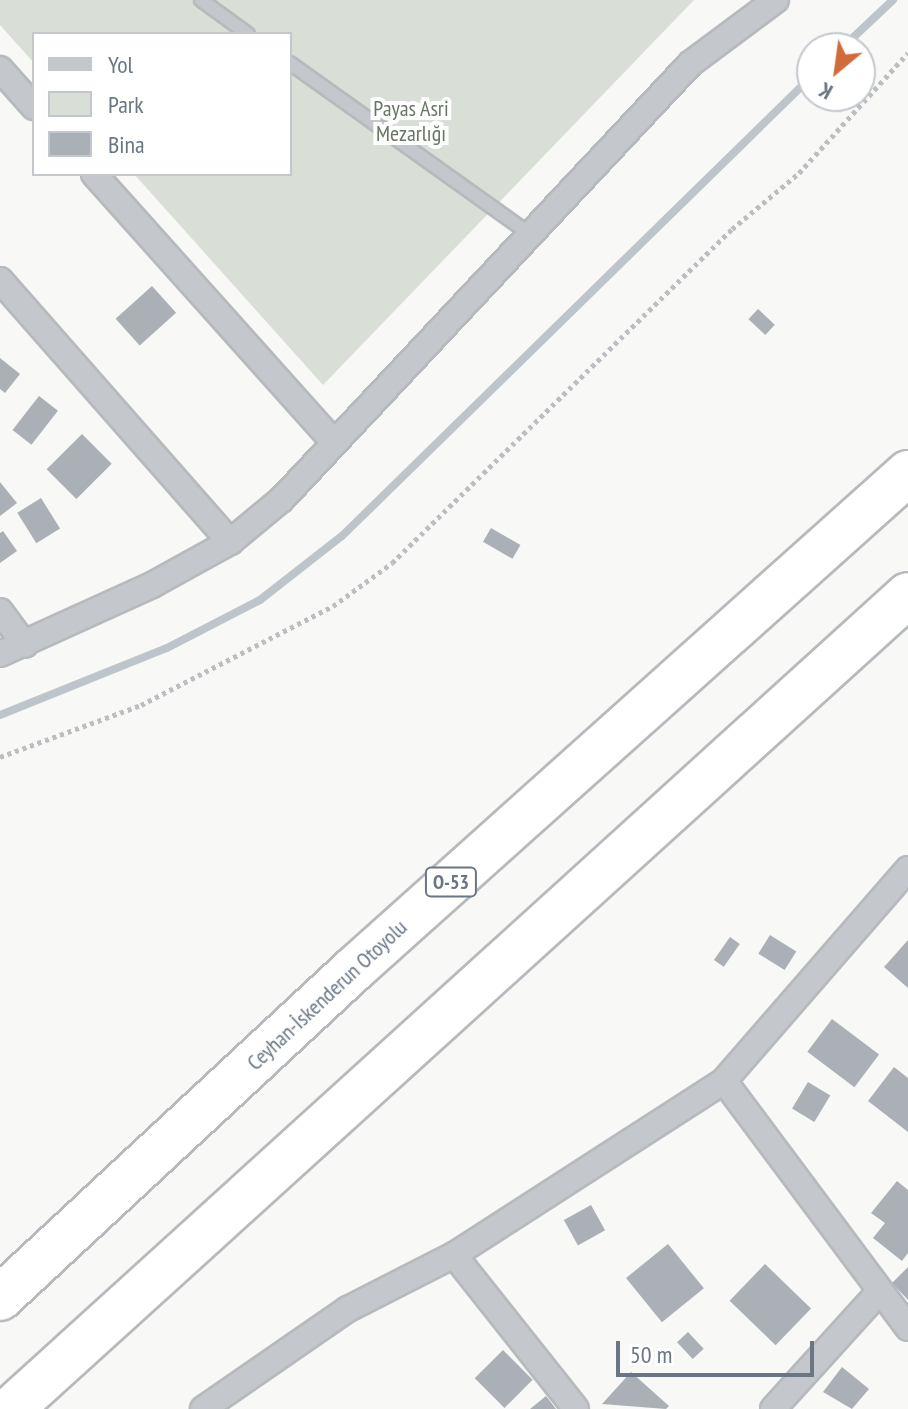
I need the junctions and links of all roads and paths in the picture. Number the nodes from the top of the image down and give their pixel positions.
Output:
1 (201, 0) edge
2 (776, 0) edge
3 (245, 32) edge
4 (908, 53) edge
5 (292, 64) edge
6 (0, 69) edge
7 (32, 105) edge
8 (96, 176) edge
9 (531, 235) junction
10 (0, 280) edge
11 (334, 442) junction
12 (908, 473) edge
13 (230, 542) junction
14 (908, 595) edge
15 (0, 611) edge
16 (25, 645) junction
17 (0, 654) edge
18 (0, 757) edge
19 (908, 869) edge
20 (724, 1081) junction
21 (454, 1255) junction
22 (879, 1292) junction
23 (0, 1298) edge
24 (908, 1328) edge
25 (11, 1409) edge
26 (203, 1409) edge
27 (576, 1409) edge
28 (773, 1409) edge

1 - 3 lane
2 - 9 street
4 - 18 path
5 - 9 lane
6 - 7 street
8 - 11 street
9 - 11 street
10 - 13 street
11 - 13 street
12 - 23 highway, Ceyhan-İskenderun Otoyolu / O-53
13 - 16 street
14 - 25 highway
15 - 16 street
16 - 17 street
19 - 20 street
20 - 21 street
20 - 22 street
21 - 26 street
21 - 27 street
22 - 24 street
22 - 28 street

